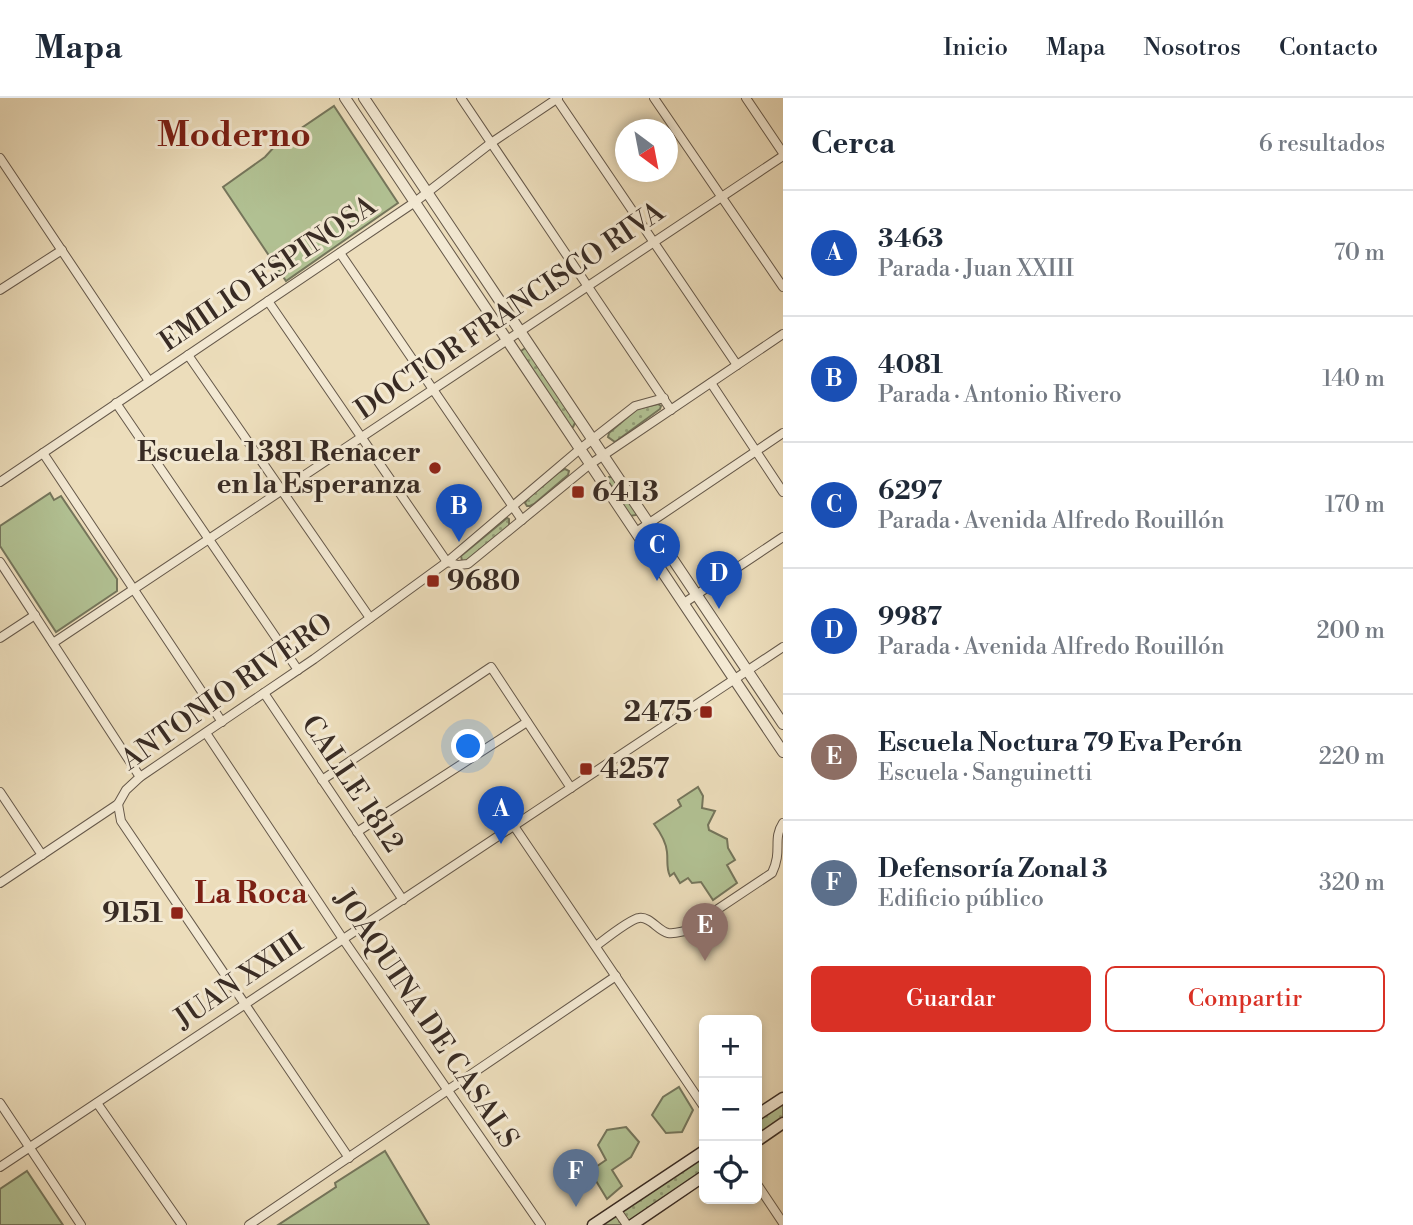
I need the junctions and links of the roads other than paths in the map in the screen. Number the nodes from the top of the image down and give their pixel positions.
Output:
1 (345, 98) edge
2 (364, 98) edge
3 (461, 98) edge
4 (557, 98) edge
5 (654, 98) edge
6 (746, 98) edge
7 (491, 143) junction
8 (783, 155) edge
9 (0, 158) edge
10 (428, 192) junction
11 (722, 197) junction
12 (415, 202) junction
13 (654, 242) junction
14 (62, 250) junction
15 (340, 253) junction
16 (588, 286) junction
17 (783, 287) edge
18 (0, 290) edge
19 (268, 301) junction
20 (520, 331) junction
21 (783, 334) edge
22 (507, 340) junction
23 (188, 355) junction
24 (737, 365) junction
25 (149, 381) junction
26 (711, 383) junction
27 (433, 390) junction
28 (664, 398) junction
29 (116, 404) junction
30 (671, 410) junction
31 (783, 433) edge
32 (362, 437) junction
33 (593, 439) junction
34 (580, 450) junction
35 (756, 451) junction
36 (43, 453) junction
37 (604, 456) junction
38 (589, 465) junction
39 (2, 478) edge
40 (282, 491) junction
41 (783, 492) edge
42 (512, 507) junction
43 (522, 520) junction
44 (649, 523) junction
45 (636, 532) junction
46 (783, 537) edge
47 (209, 539) junction
48 (0, 562) edge
49 (447, 562) junction
50 (134, 589) junction
51 (697, 594) junction
52 (684, 603) junction
53 (35, 615) junction
54 (370, 618) junction
55 (0, 639) edge
56 (53, 643) junction
57 (783, 648) edge
58 (298, 670) junction
59 (748, 671) junction
60 (735, 679) junction
61 (264, 693) junction
62 (222, 722) junction
63 (527, 722) junction
64 (783, 724) edge
65 (206, 733) junction
66 (783, 752) edge
67 (140, 777) junction
68 (322, 780) junction
69 (571, 788) junction
70 (0, 792) edge
71 (118, 804) junction
72 (783, 823) edge
73 (514, 826) junction
74 (357, 832) junction
75 (42, 855) junction
76 (0, 883) edge
77 (403, 900) junction
78 (343, 940) junction
79 (596, 946) junction
80 (616, 976) junction
81 (245, 1005) junction
82 (448, 1091) junction
83 (783, 1098) edge
84 (699, 1100) edge
85 (0, 1103) edge
86 (97, 1103) junction
87 (762, 1112) edge
88 (783, 1124) edge
89 (762, 1138) edge
90 (30, 1148) junction
91 (699, 1153) edge
92 (349, 1158) junction
93 (0, 1167) edge
94 (699, 1179) edge
95 (762, 1192) edge
96 (616, 1209) junction
97 (783, 1223) edge
98 (81, 1225) edge
99 (182, 1225) edge
100 (249, 1225) edge
101 (541, 1225) edge
102 (593, 1225) edge
103 (630, 1225) edge

1 - 12 street
2 - 10 street
3 - 7 street
4 - 7 street, EMILIO ESPINOSA
4 - 13 street
5 - 11 street
6 - 8 street
7 - 10 street, EMILIO ESPINOSA
7 - 16 street
8 - 11 street, DOCTOR FRANCISCO RIVA
9 - 14 street
10 - 12 street, EMILIO ESPINOSA
10 - 20 street
11 - 13 street, DOCTOR FRANCISCO RIVA
11 - 17 street
12 - 15 street, EMILIO ESPINOSA
12 - 22 street
13 - 16 street, DOCTOR FRANCISCO RIVA
13 - 24 street
14 - 18 street
14 - 25 street
15 - 19 street, EMILIO ESPINOSA
15 - 27 street
16 - 20 street, DOCTOR FRANCISCO RIVA
16 - 28 street
19 - 23 street, EMILIO ESPINOSA
19 - 32 street
20 - 22 street, DOCTOR FRANCISCO RIVA
20 - 33 street
21 - 24 street, ANTONIO RIVERO
22 - 27 street, DOCTOR FRANCISCO RIVA
22 - 34 street
23 - 25 street, EMILIO ESPINOSA
23 - 40 street
24 - 26 street, ANTONIO RIVERO
25 - 29 street, EMILIO ESPINOSA
26 - 30 street, ANTONIO RIVERO
26 - 35 street
27 - 32 street, DOCTOR FRANCISCO RIVA
27 - 42 street
28 - 30 street
28 - 33 street, ANTONIO RIVERO
29 - 36 street, EMILIO ESPINOSA
29 - 47 street
30 - 37 street, ANTONIO RIVERO
31 - 35 street
32 - 40 street, DOCTOR FRANCISCO RIVA
32 - 49 street
33 - 34 street, ANTONIO RIVERO
33 - 37 street
34 - 38 street
34 - 42 street, ANTONIO RIVERO
35 - 41 street
35 - 44 street
36 - 39 street, EMILIO ESPINOSA
36 - 50 street
37 - 38 street, ANTONIO RIVERO
37 - 44 street
38 - 43 street, ANTONIO RIVERO
38 - 45 street
40 - 47 street, DOCTOR FRANCISCO RIVA
40 - 54 street
42 - 43 street
42 - 49 street, ANTONIO RIVERO
43 - 49 street, ANTONIO RIVERO
44 - 45 street
44 - 51 street
45 - 52 street
46 - 51 street
47 - 50 street, DOCTOR FRANCISCO RIVA
47 - 58 street
48 - 53 street
49 - 54 street, ANTONIO RIVERO
50 - 56 street, DOCTOR FRANCISCO RIVA
50 - 62 street
51 - 52 street
51 - 59 street
52 - 60 street
53 - 55 street
53 - 56 street
54 - 58 street, ANTONIO RIVERO
56 - 67 street
57 - 59 street, JUAN XXIII
58 - 61 street, ANTONIO RIVERO
59 - 60 street, JUAN XXIII
59 - 64 street
60 - 66 street
60 - 69 street, JUAN XXIII
61 - 62 street, ANTONIO RIVERO
61 - 68 street, CALLE 1812
62 - 65 street, ANTONIO RIVERO
63 - 68 street
63 - 69 street
63 - 74 street
65 - 67 street, ANTONIO RIVERO
65 - 78 street, JOAQUINA DE CASALS
67 - 71 street, ANTONIO RIVERO
68 - 74 street, CALLE 1812
69 - 73 street, JUAN XXIII
70 - 75 street
71 - 75 street, ANTONIO RIVERO
71 - 81 street
72 - 79 street
73 - 77 street, JUAN XXIII
73 - 79 street
74 - 77 street, CALLE 1812
75 - 76 street, ANTONIO RIVERO
77 - 78 street, JUAN XXIII
78 - 81 street, JUAN XXIII
78 - 82 street, JOAQUINA DE CASALS
79 - 80 street
80 - 82 street
80 - 84 street
81 - 86 street, JUAN XXIII
81 - 92 street
82 - 92 street
82 - 101 street, JOAQUINA DE CASALS
83 - 87 main road
85 - 90 street
86 - 90 street, JUAN XXIII
86 - 99 street
88 - 89 main road
90 - 93 street, JUAN XXIII
90 - 98 street
91 - 96 main road
92 - 100 street
94 - 103 main road
95 - 97 street
96 - 102 main road
96 - 103 street

